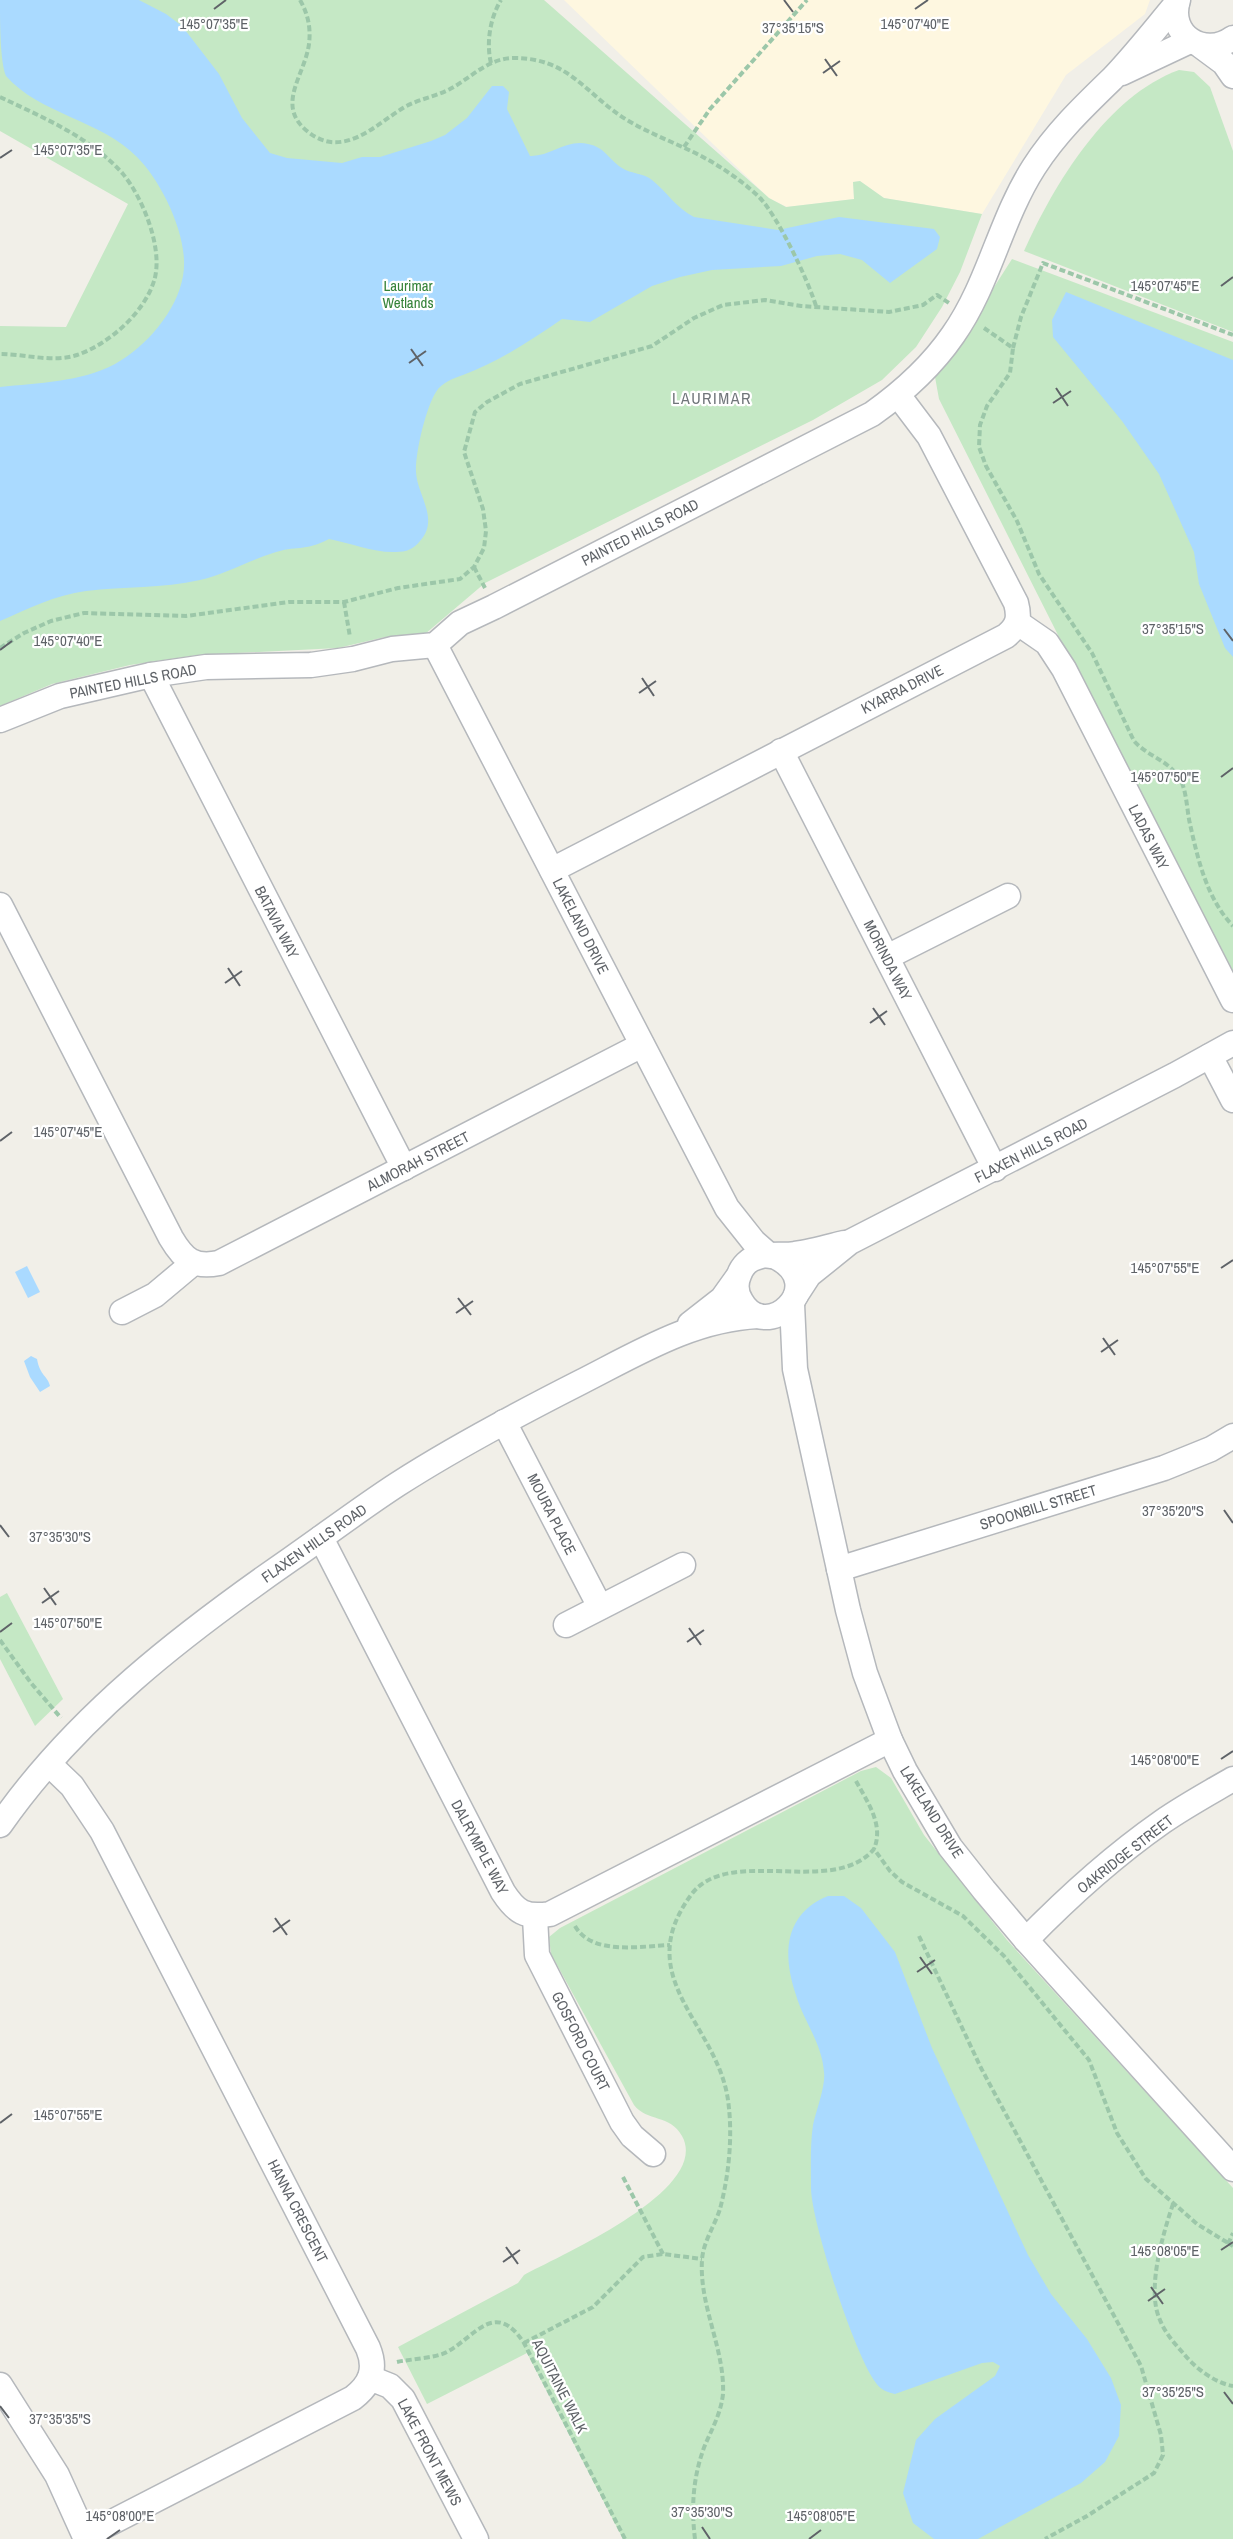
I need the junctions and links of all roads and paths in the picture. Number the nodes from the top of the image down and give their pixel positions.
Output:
1 (300, 0) edge
2 (501, 0) edge
3 (807, 0) edge
4 (1178, 1) edge
5 (1233, 38) edge
6 (1195, 44) junction
7 (491, 63) junction
8 (1233, 76) edge
9 (1112, 78) junction
10 (0, 97) edge
11 (684, 147) junction
12 (816, 306) dead end
13 (1233, 335) edge
14 (1013, 348) dead end
15 (0, 354) edge
16 (898, 395) junction
17 (344, 602) dead end
18 (1018, 623) junction
19 (435, 645) junction
20 (353, 659) junction
21 (151, 675) junction
22 (0, 720) edge
23 (781, 751) junction
24 (552, 870) junction
25 (1008, 896) dead end
26 (0, 905) edge
27 (886, 957) junction
28 (1233, 1000) edge
29 (1233, 1043) edge
30 (642, 1045) junction
31 (1210, 1056) junction
32 (1233, 1100) edge
33 (404, 1168) junction
34 (995, 1169) junction
35 (727, 1208) junction
36 (850, 1242) junction
37 (773, 1256) junction
38 (192, 1264) junction
39 (740, 1273) junction
40 (794, 1299) junction
41 (122, 1312) dead end
42 (761, 1316) junction
43 (681, 1332) junction
44 (795, 1369) junction
45 (504, 1422) junction
46 (1233, 1436) edge
47 (321, 1538) junction
48 (683, 1565) dead end
49 (839, 1569) junction
50 (600, 1607) junction
51 (566, 1625) dead end
52 (0, 1640) edge
53 (76, 1734) junction
54 (890, 1740) junction
55 (847, 1762) junction
56 (48, 1764) junction
57 (1233, 1779) edge
58 (0, 1825) edge
59 (874, 1849) junction
60 (564, 1908) junction
61 (535, 1917) junction
62 (920, 1935) dead end
63 (1026, 1940) junction
64 (670, 1945) junction
65 (653, 2154) dead end
66 (1233, 2169) edge
67 (623, 2177) dead end
68 (1173, 2204) junction
69 (1233, 2233) edge
70 (1230, 2245) edge
71 (663, 2254) junction
72 (702, 2259) junction
73 (524, 2343) junction
74 (397, 2362) dead end
75 (370, 2378) junction
76 (0, 2385) edge
77 (1233, 2386) edge
78 (85, 2538) edge
79 (476, 2539) edge
80 (625, 2539) edge
81 (695, 2539) edge
82 (1044, 2539) edge

1 - 7 path
2 - 7 path
3 - 11 path
4 - 6 street
4 - 9 street, PAINTED HILLS ROAD
5 - 6 street, PAINTED HILLS ROAD
6 - 8 street
6 - 9 street, PAINTED HILLS ROAD
7 - 11 path
9 - 16 street, PAINTED HILLS ROAD
10 - 15 path
11 - 12 path
13 - 14 path
16 - 18 street
16 - 19 street, PAINTED HILLS ROAD
17 - 20 path
18 - 23 street, KYARRA DRIVE
18 - 28 street, LADAS WAY
19 - 20 street, PAINTED HILLS ROAD
19 - 24 street, LAKELAND DRIVE
20 - 21 street, PAINTED HILLS ROAD
21 - 22 street, PAINTED HILLS ROAD
21 - 33 street, BATAVIA WAY
23 - 24 street, KYARRA DRIVE
23 - 27 street, MORINDA WAY
24 - 30 street, LAKELAND DRIVE
25 - 27 street
26 - 38 street
27 - 34 street, MORINDA WAY
29 - 31 street, FLAXEN HILLS ROAD
30 - 33 street, ALMORAH STREET
30 - 35 street, LAKELAND DRIVE
31 - 32 street
31 - 34 street, FLAXEN HILLS ROAD
33 - 38 street, ALMORAH STREET
34 - 36 street, FLAXEN HILLS ROAD
35 - 37 street, LAKELAND DRIVE
35 - 39 street, LAKELAND DRIVE
36 - 37 street, FLAXEN HILLS ROAD
36 - 40 street, FLAXEN HILLS ROAD
37 - 39 street
37 - 40 street
38 - 41 street
39 - 42 street
39 - 43 street, FLAXEN HILLS ROAD
40 - 42 street
40 - 44 street, LAKELAND DRIVE
42 - 43 street, FLAXEN HILLS ROAD
42 - 44 street, LAKELAND DRIVE
43 - 45 street, FLAXEN HILLS ROAD
44 - 49 street, LAKELAND DRIVE
45 - 47 street, FLAXEN HILLS ROAD
45 - 50 street, MOURA PLACE
46 - 49 street, SPOONBILL STREET
47 - 53 street, FLAXEN HILLS ROAD
47 - 61 street, DALRYMPLE WAY
48 - 50 street
49 - 54 street, LAKELAND DRIVE
50 - 51 street
52 - 53 path
53 - 56 street, FLAXEN HILLS ROAD
54 - 55 street
54 - 63 street, LAKELAND DRIVE
55 - 59 path
55 - 60 street
56 - 58 street, FLAXEN HILLS ROAD
56 - 75 street, HANNA CRESCENT
57 - 63 street, OAKRIDGE STREET
59 - 64 path
59 - 68 path
60 - 61 street
60 - 64 path
61 - 65 street, GOSFORD COURT
62 - 82 path
63 - 66 street, LAKELAND DRIVE
64 - 72 path
67 - 71 path
68 - 70 path
68 - 77 path
69 - 70 path
71 - 72 path
71 - 73 path
72 - 81 path
73 - 74 path, AQUITAINE WALK
73 - 80 path, AQUITAINE WALK
75 - 78 street
75 - 79 street, LAKE FRONT MEWS
76 - 78 street

